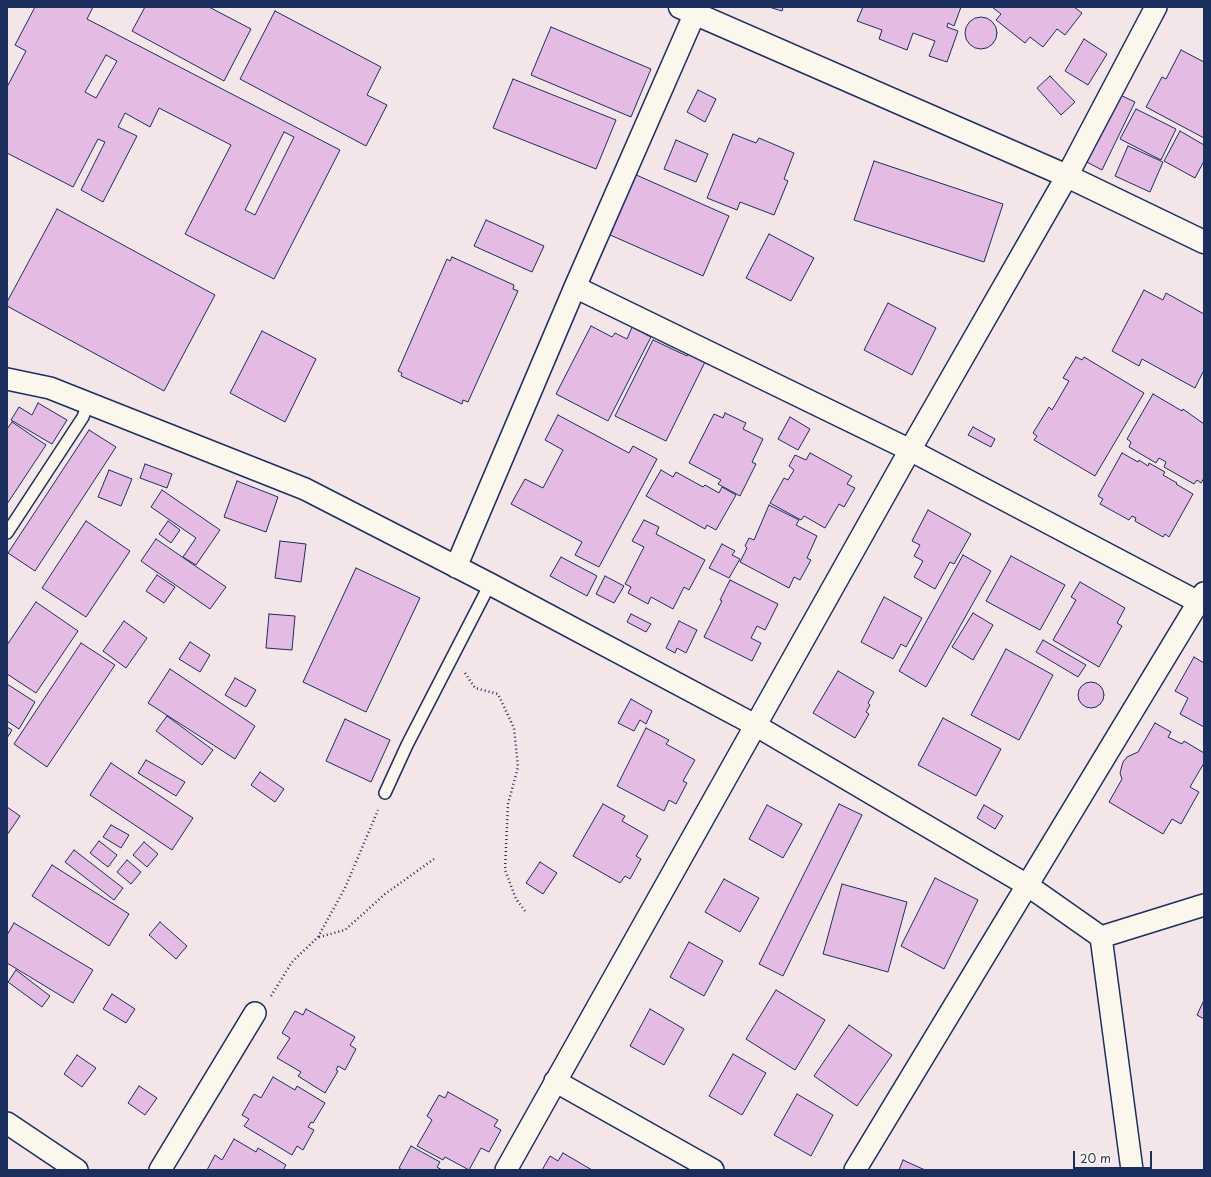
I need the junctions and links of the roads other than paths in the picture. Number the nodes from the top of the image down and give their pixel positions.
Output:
1 (1156, 7) edge
2 (688, 10) edge
3 (1067, 176) junction
4 (1204, 242) edge
5 (575, 287) junction
6 (7, 379) edge
7 (88, 403) junction
8 (910, 450) junction
9 (7, 533) edge
10 (456, 567) junction
11 (490, 584) junction
12 (1202, 600) edge
13 (755, 725) junction
14 (385, 793) road end
15 (1027, 885) junction
16 (1204, 905) edge
17 (1101, 937) junction
18 (255, 1013) road end
19 (555, 1081) junction
20 (7, 1124) edge
21 (77, 1170) edge
22 (160, 1170) edge
23 (506, 1170) edge
24 (713, 1170) edge
25 (855, 1170) edge
26 (1132, 1170) edge

1 - 3 street
2 - 3 street
2 - 5 street
3 - 4 street
3 - 8 street
5 - 8 street
5 - 10 street
6 - 7 street
7 - 9 lane
7 - 10 street
8 - 12 street
8 - 13 street
10 - 11 street
11 - 13 street
11 - 14 lane
12 - 15 street
13 - 15 street
13 - 19 street
15 - 17 street
15 - 25 street
16 - 17 street
17 - 26 street
18 - 22 street
19 - 23 street
19 - 24 street
20 - 21 street

